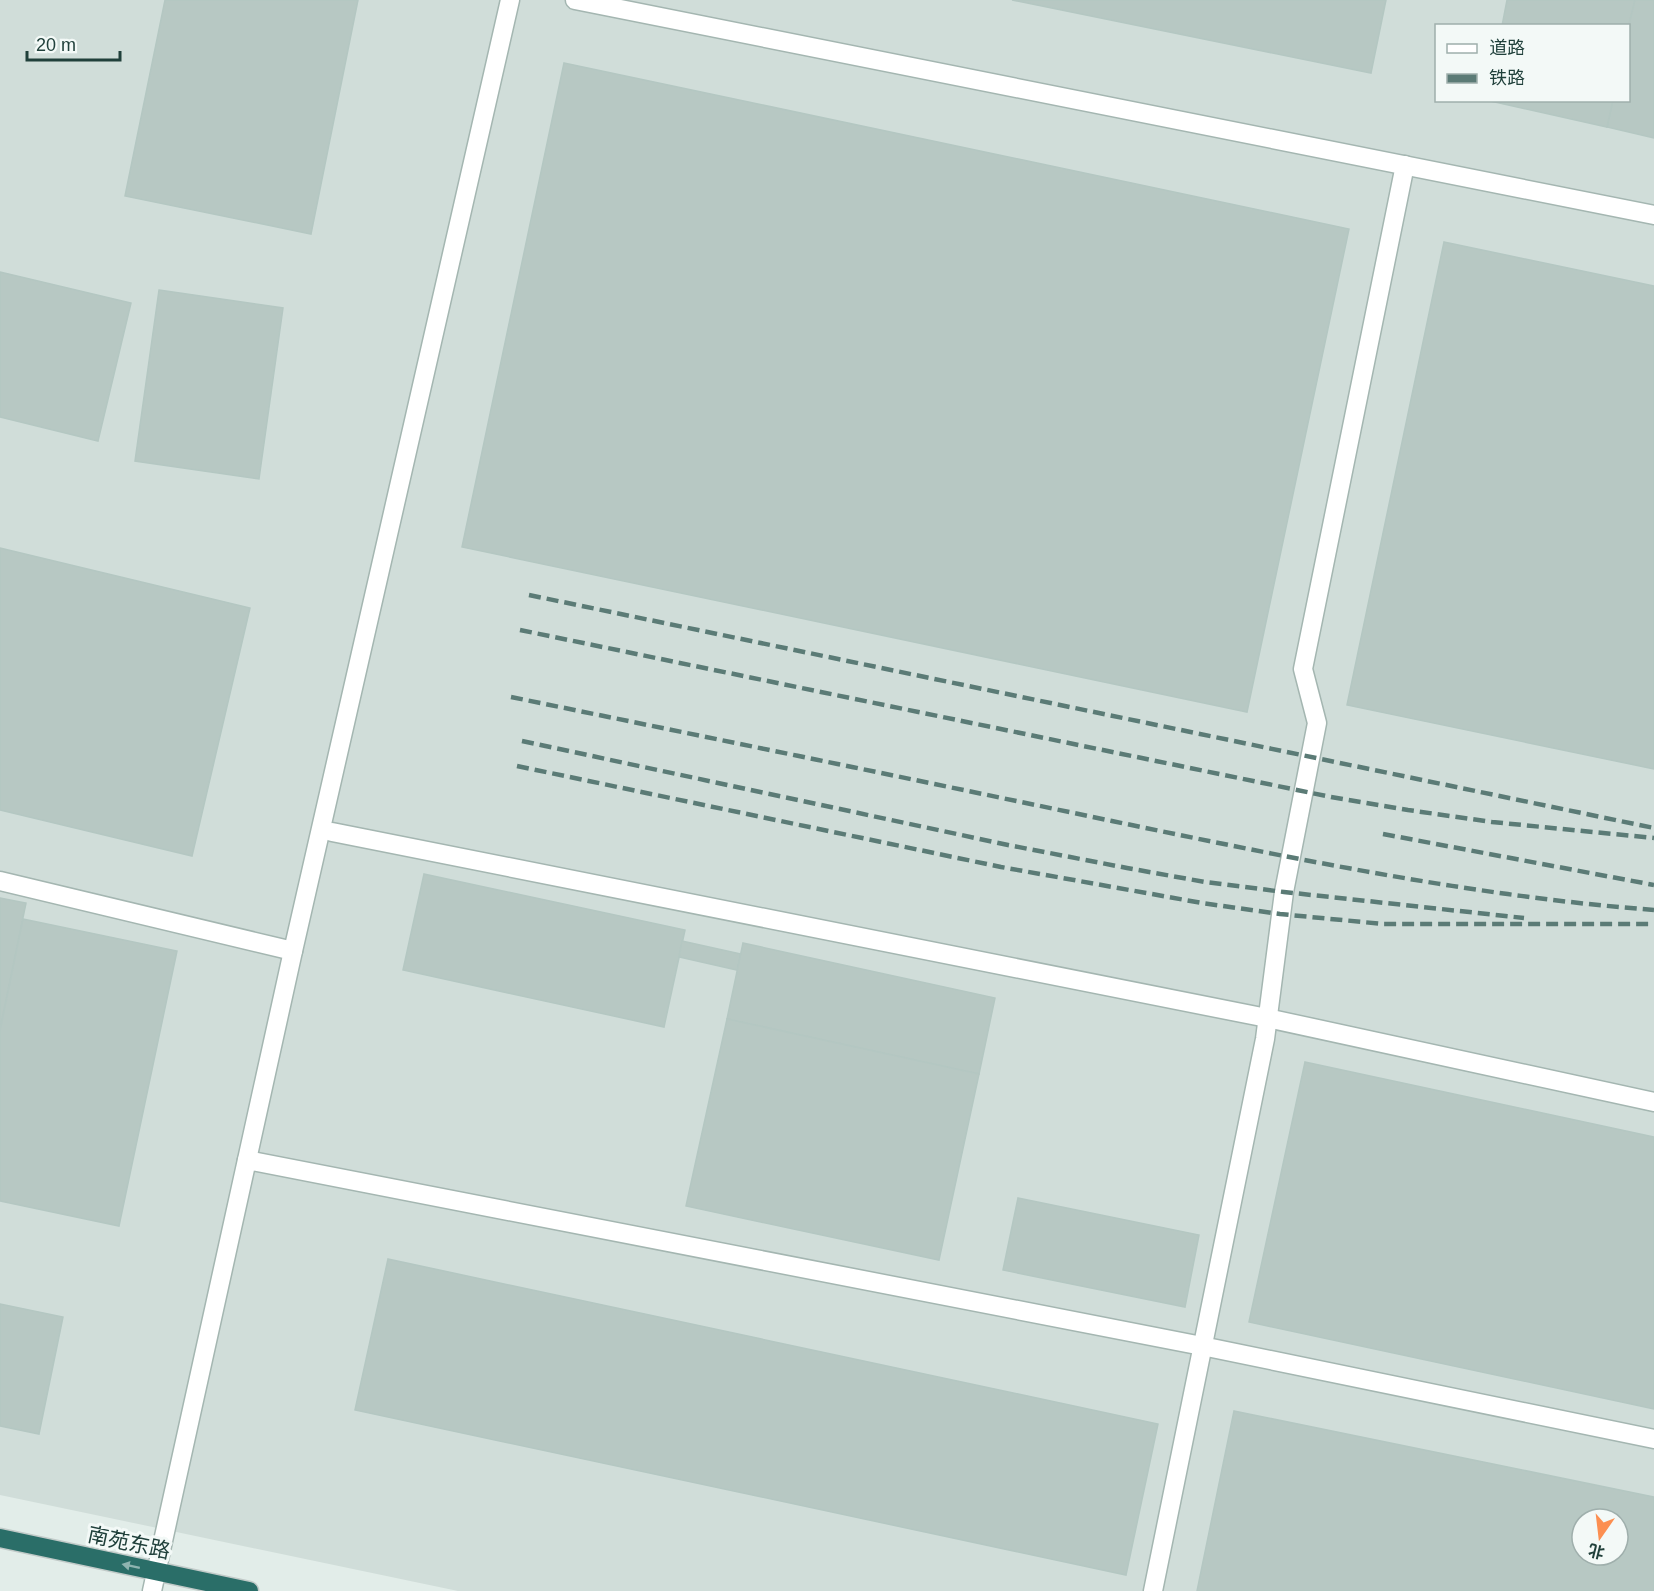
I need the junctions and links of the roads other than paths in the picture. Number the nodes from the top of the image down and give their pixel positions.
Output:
1 (510, 0) edge
2 (575, 0) edge
3 (1405, 165) junction
4 (1654, 215) edge
5 (332, 832) dead end
6 (0, 881) edge
7 (293, 951) junction
8 (1267, 1018) junction
9 (1654, 1102) edge
10 (247, 1160) junction
11 (1202, 1346) junction
12 (1654, 1439) edge
13 (0, 1538) edge
14 (157, 1572) junction
15 (152, 1591) edge
16 (249, 1591) edge
17 (1153, 1591) edge

1 - 7 lane
2 - 3 lane
3 - 4 lane
3 - 8 lane
5 - 8 lane
6 - 7 lane
7 - 10 lane
8 - 9 lane
8 - 11 lane
10 - 11 lane
10 - 14 lane
11 - 12 lane
11 - 17 lane
14 -> 13 highway, 南苑东路
14 - 15 lane
14 - 16 highway, 南苑东路

